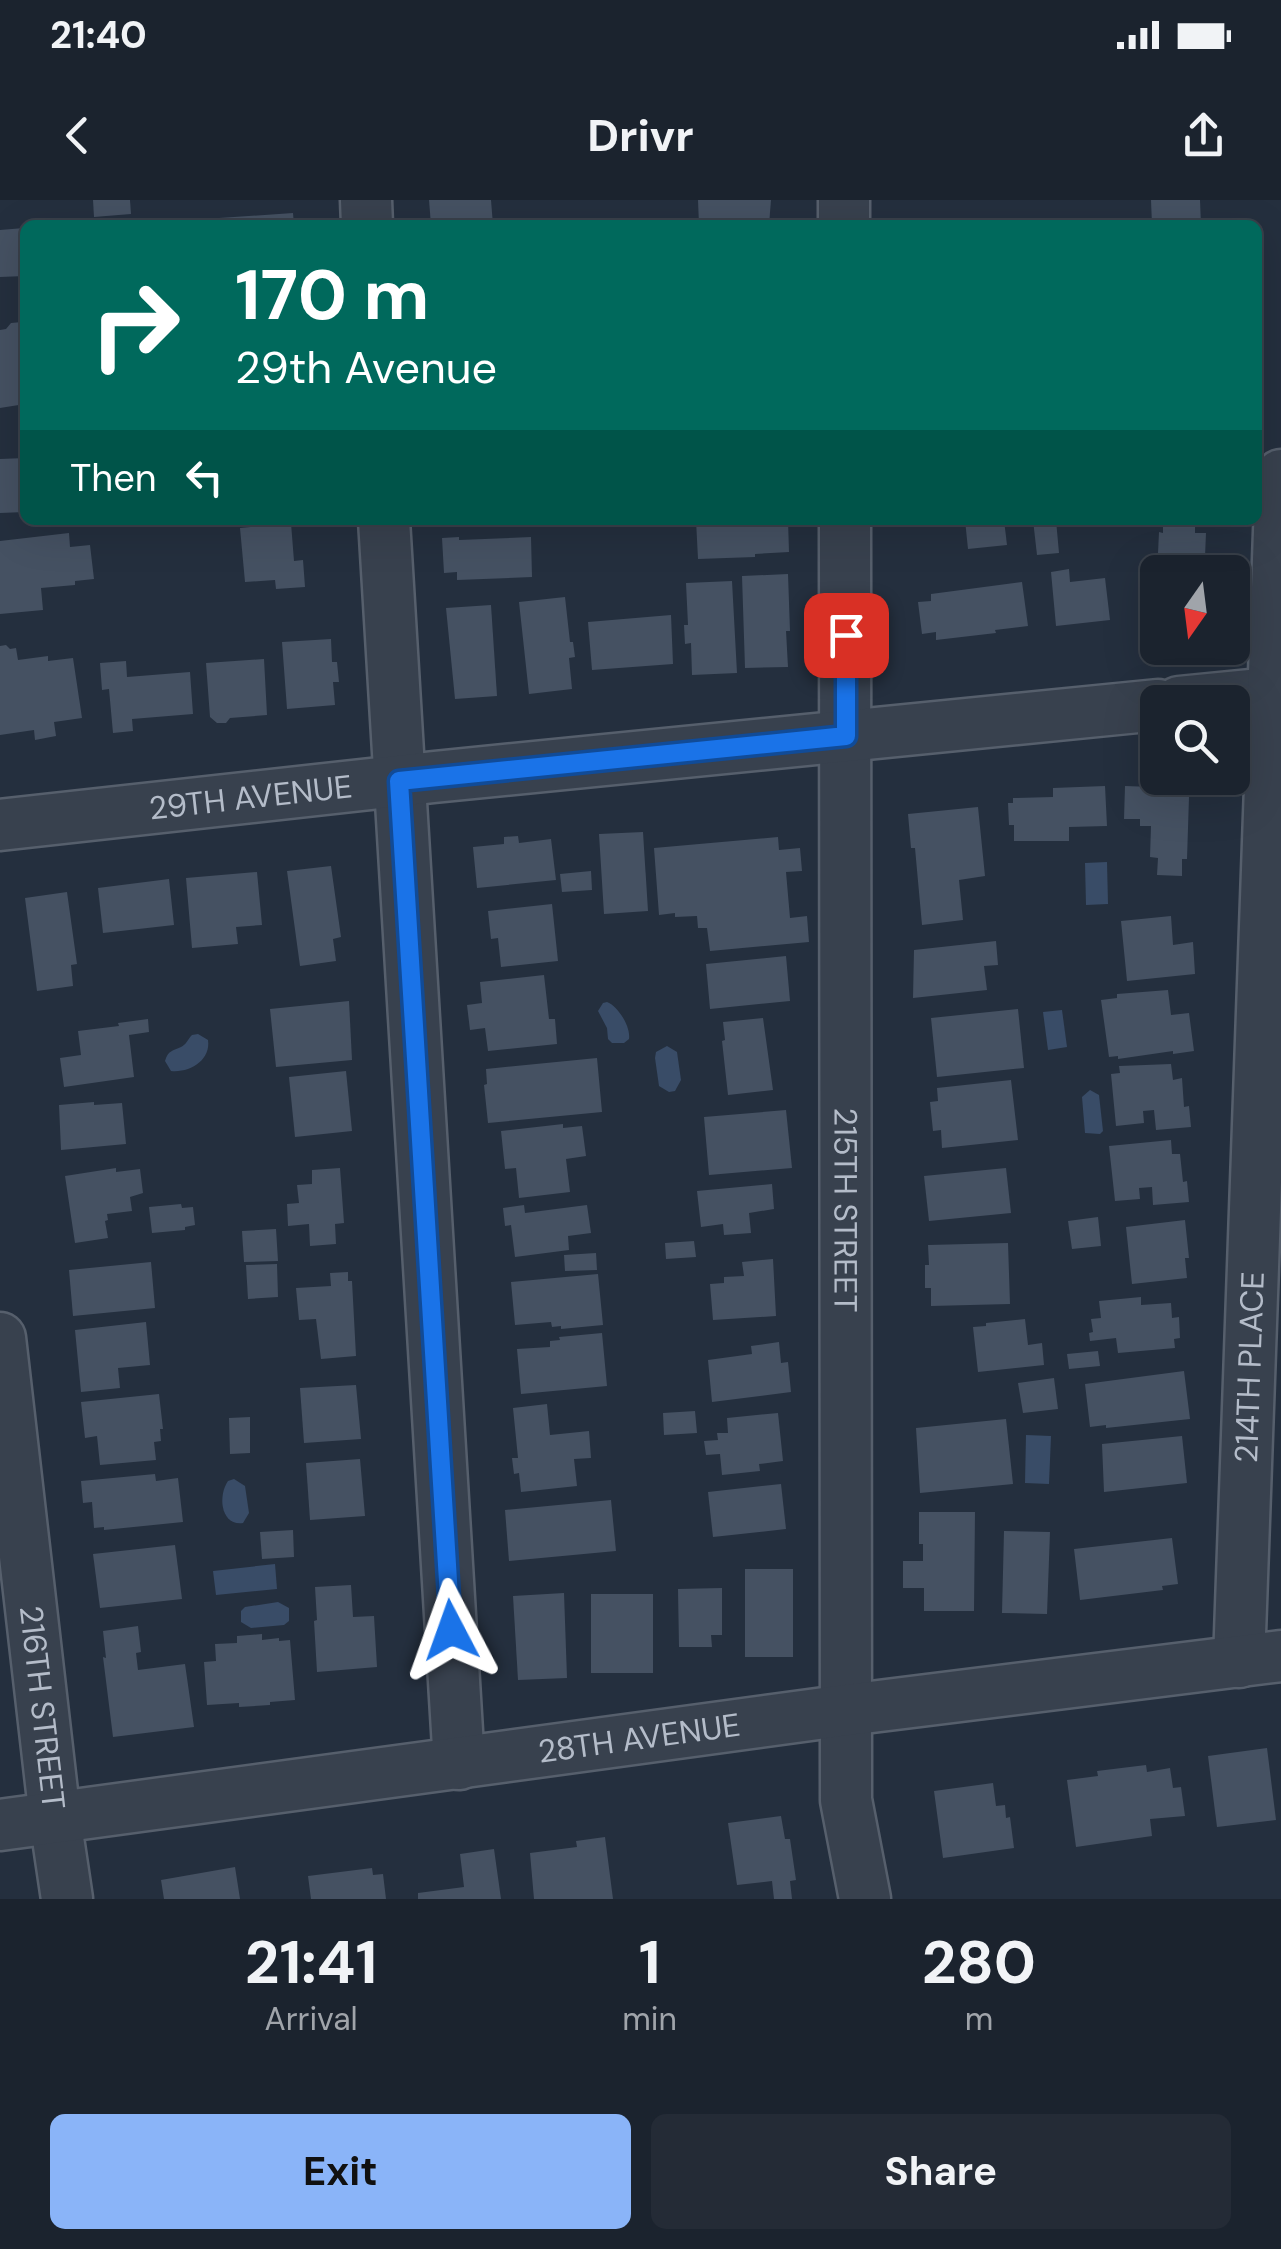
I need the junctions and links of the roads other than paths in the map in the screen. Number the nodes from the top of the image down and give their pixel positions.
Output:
1 (1281, 475) edge
2 (384, 525) edge
3 (845, 525) edge
4 (1277, 693) edge
5 (1250, 695) edge
6 (1140, 707) edge
7 (846, 736) junction
8 (399, 781) junction
9 (0, 825) edge
10 (0, 1338) edge
11 (1260, 1659) edge
12 (847, 1710) junction
13 (459, 1764) junction
14 (55, 1818) junction
15 (0, 1825) edge
16 (67, 1899) edge
17 (865, 1899) edge

1 - 4 street, 214TH PLACE
2 - 8 street
3 - 7 street, 215TH STREET
4 - 5 street
4 - 11 street, 214TH PLACE
6 - 7 street, 29TH AVENUE
7 - 8 street, 29TH AVENUE
7 - 12 street, 215TH STREET
8 - 9 street, 29TH AVENUE
8 - 13 street
10 - 14 street, 216TH STREET
11 - 12 street, 28TH AVENUE
12 - 13 street, 28TH AVENUE
12 - 17 street, 215TH STREET
13 - 14 street, 28TH AVENUE
14 - 15 street, 28TH AVENUE
14 - 16 street, 216TH STREET

